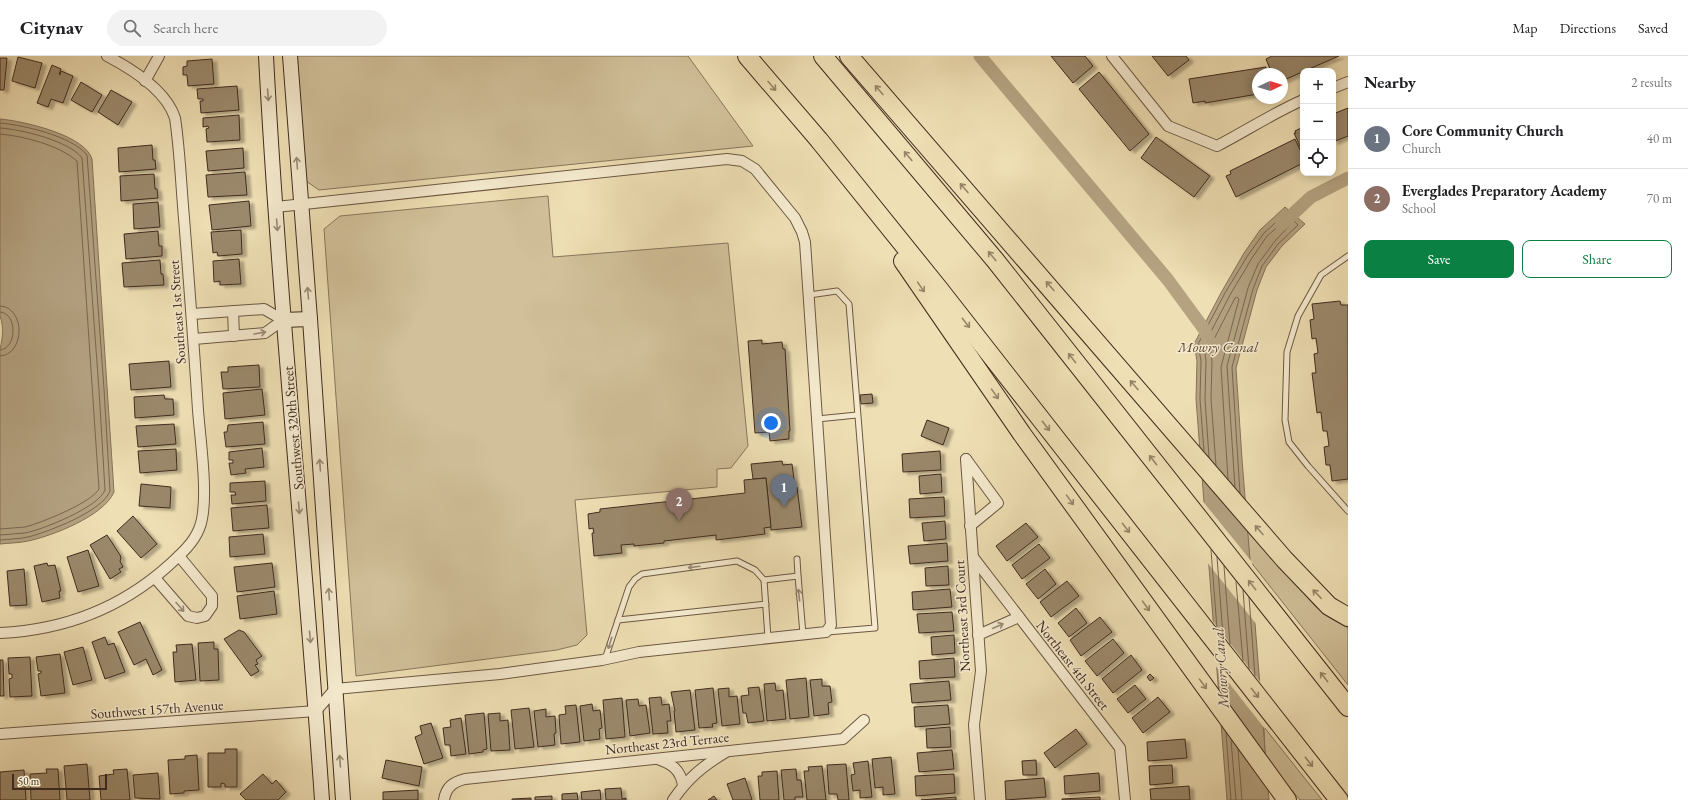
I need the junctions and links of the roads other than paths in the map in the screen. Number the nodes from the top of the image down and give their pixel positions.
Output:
1 (106, 56) edge
2 (159, 56) edge
3 (266, 56) edge
4 (290, 56) edge
5 (747, 56) edge
6 (823, 56) edge
7 (849, 56) edge
8 (1112, 56) edge
9 (122, 62) edge
10 (145, 81) junction
11 (1348, 82) edge
12 (1336, 87) edge
13 (1300, 101) edge
14 (819, 140) junction
15 (300, 206) junction
16 (276, 207) junction
17 (1348, 256) edge
18 (809, 294) junction
19 (233, 311) junction
20 (192, 314) junction
21 (310, 318) junction
22 (283, 320) junction
23 (234, 336) junction
24 (194, 339) junction
25 (857, 415) junction
26 (817, 419) junction
27 (1348, 511) edge
28 (970, 526) junction
29 (179, 556) junction
30 (972, 557) junction
31 (797, 559) dead end
32 (798, 576) junction
33 (154, 578) junction
34 (764, 580) junction
35 (766, 604) junction
36 (1019, 617) junction
37 (1348, 617) edge
38 (618, 620) junction
39 (826, 632) junction
40 (0, 633) edge
41 (803, 634) junction
42 (978, 635) junction
43 (768, 638) junction
44 (605, 659) junction
45 (335, 689) junction
46 (1348, 707) edge
47 (316, 711) junction
48 (864, 720) dead end
49 (0, 734) edge
50 (728, 751) junction
51 (652, 759) junction
52 (683, 786) junction
53 (322, 800) edge
54 (343, 800) edge
55 (444, 800) edge
56 (674, 800) edge
57 (980, 800) edge
58 (1125, 800) edge
59 (1287, 800) edge
60 (1339, 800) edge

1 - 9 street, Southeast 1st Street
2 - 10 street
3 -> 16 street, Southwest 320th Street
15 -> 4 street, Southwest 320th Street
5 -> 14 highway
46 -> 6 highway
37 -> 7 highway
8 - 13 street
9 - 10 street, Southeast 1st Street
10 - 20 street, Southeast 1st Street
11 - 12 street
14 -> 59 highway
14 -> 60 highway
15 - 16 street
15 - 18 street
21 -> 15 street, Southwest 320th Street
16 -> 22 street, Southwest 320th Street
17 - 27 lane
18 - 25 lane
18 - 26 street
19 - 20 street
19 - 22 street
19 - 23 street
20 - 24 street, Southeast 1st Street
21 - 22 street
45 -> 21 street, Southwest 320th Street
23 -> 22 street
22 -> 47 street, Southwest 320th Street
23 - 24 street
24 - 29 street, Southeast 1st Street
25 - 26 lane
25 - 39 lane
26 - 39 street
28 - 28 street, Northeast 3rd Court
28 - 30 street, Northeast 3rd Court
29 - 33 street, Southeast 1st Street
33 -> 29 street
30 - 36 street, Northeast 4th Street
30 - 42 street, Northeast 3rd Court
31 - 32 lane
32 - 34 lane
41 -> 32 lane
33 - 40 street, Southeast 1st Street
34 - 35 lane
34 -> 38 lane
35 - 38 lane
35 - 43 lane
42 -> 36 street
36 - 58 street, Northeast 4th Street
38 -> 44 lane
39 - 41 street
41 - 43 street
42 - 57 street, Northeast 3rd Court
43 - 44 street
44 - 45 street
45 - 47 street
54 -> 45 street, Southwest 320th Street
47 - 49 street, Southwest 157th Avenue
47 - 53 street, Southwest 320th Street
48 - 50 street, Northeast 23rd Terrace
50 - 51 street, Northeast 23rd Terrace
50 - 52 street
51 - 52 street
51 - 55 street, Northeast 23rd Terrace
52 - 56 street

